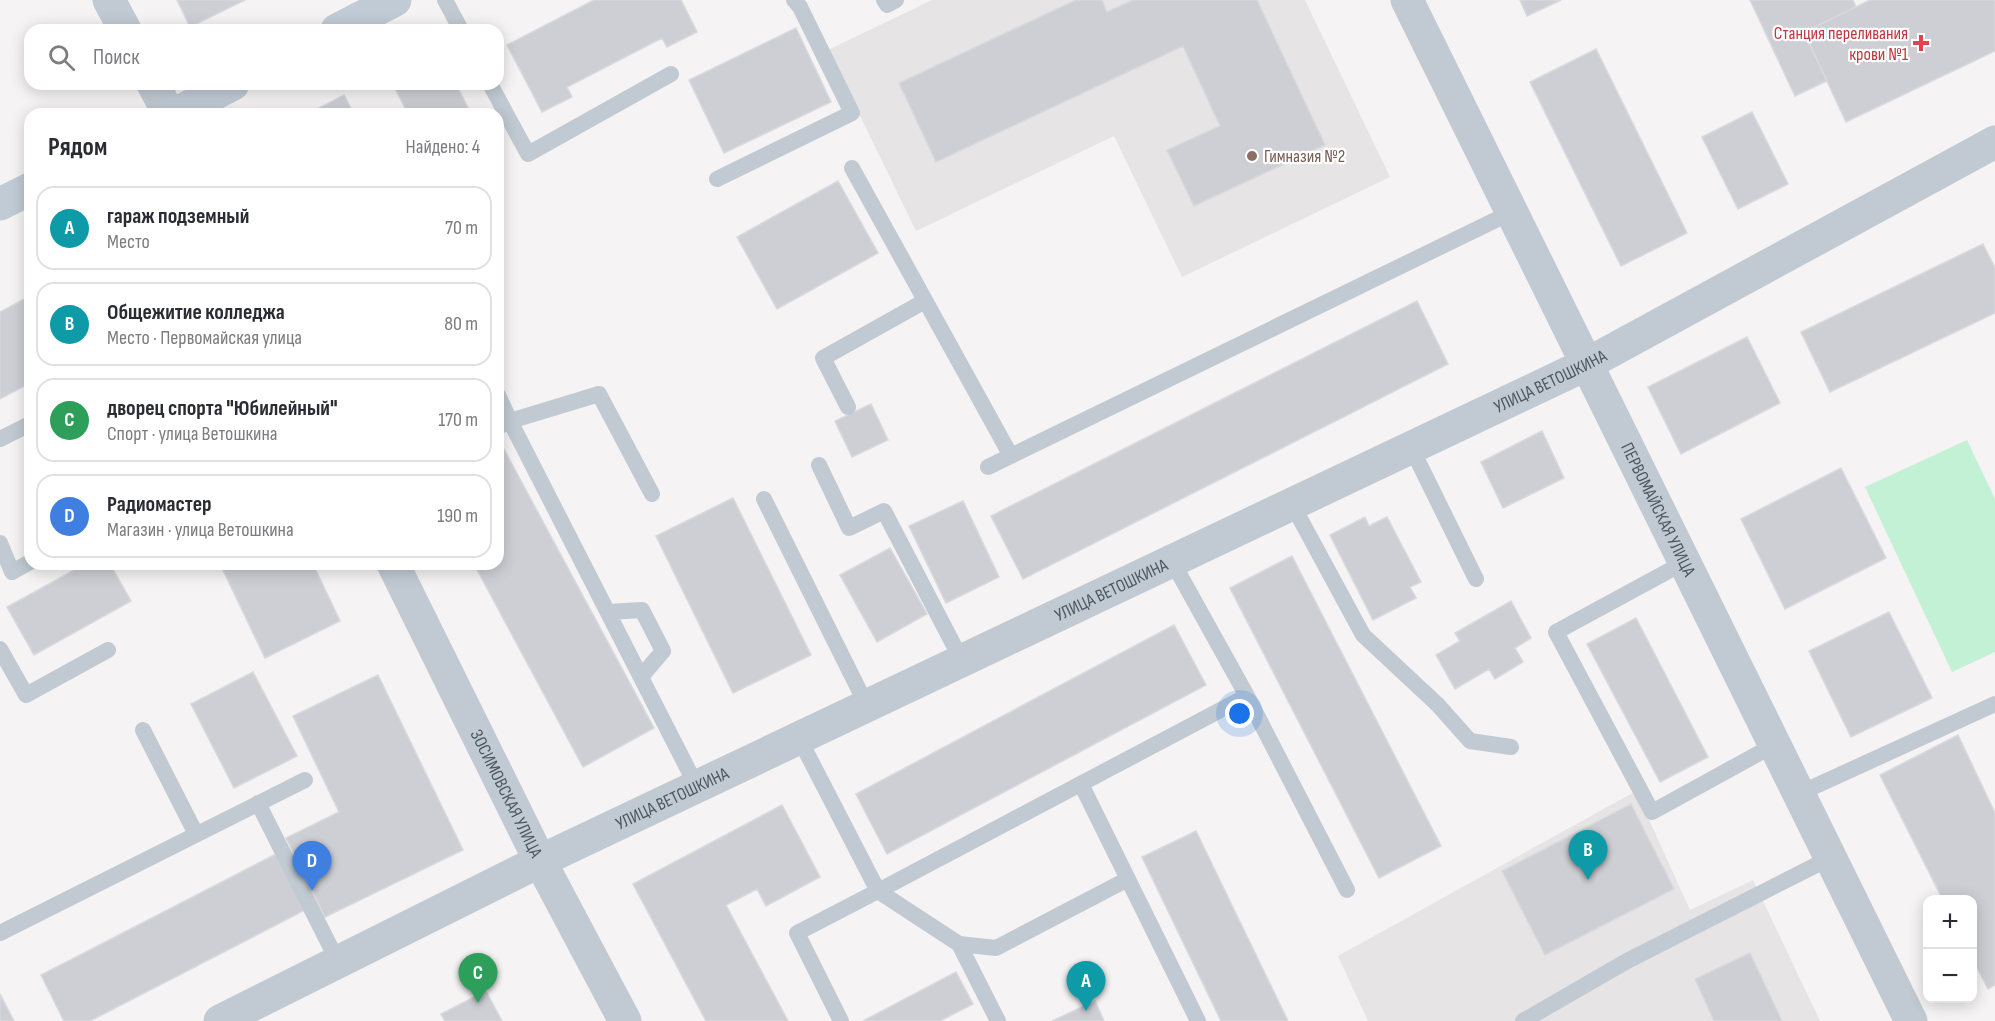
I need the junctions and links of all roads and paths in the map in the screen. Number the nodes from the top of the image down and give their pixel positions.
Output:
1 (109, 0) edge
2 (395, 0) edge
3 (445, 0) edge
4 (794, 0) edge
5 (884, 0) edge
6 (896, 0) edge
7 (1407, 0) edge
8 (122, 24) edge
9 (349, 24) edge
10 (458, 24) edge
11 (671, 74) dead end
12 (156, 90) edge
13 (221, 90) edge
14 (493, 90) edge
15 (166, 108) edge
16 (187, 108) edge
17 (503, 108) edge
18 (504, 110) edge
19 (1995, 142) edge
20 (852, 168) dead end
21 (717, 179) dead end
22 (24, 192) edge
23 (0, 204) edge
24 (1512, 212) junction
25 (925, 301) junction
26 (1587, 364) junction
27 (848, 407) dead end
28 (504, 424) edge
29 (24, 427) edge
30 (0, 439) edge
31 (1411, 447) junction
32 (1011, 456) junction
33 (819, 465) dead end
34 (988, 467) dead end
35 (652, 494) dead end
36 (764, 499) dead end
37 (1292, 504) junction
38 (0, 543) edge
39 (1172, 561) junction
40 (1685, 562) junction
41 (24, 566) edge
42 (396, 570) edge
43 (6, 577) edge
44 (1476, 579) dead end
45 (608, 612) junction
46 (0, 649) edge
47 (108, 650) dead end
48 (962, 661) junction
49 (641, 677) junction
50 (1247, 696) junction
51 (1995, 704) edge
52 (867, 706) junction
53 (143, 730) dead end
54 (799, 738) junction
55 (1774, 746) junction
56 (1511, 747) dead end
57 (305, 780) dead end
58 (1081, 784) junction
59 (697, 787) junction
60 (1798, 794) junction
61 (258, 803) junction
62 (196, 834) junction
63 (1830, 858) junction
64 (540, 861) junction
65 (1128, 879) junction
66 (1347, 890) dead end
67 (878, 891) junction
68 (0, 933) edge
69 (959, 944) junction
70 (338, 962) junction
71 (220, 1021) edge
72 (625, 1021) edge
73 (842, 1021) edge
74 (998, 1021) edge
75 (1198, 1021) edge
76 (1523, 1021) edge
77 (1911, 1021) edge

1 - 8 street
2 - 9 main road
3 - 10 lane
4 - 21 lane
5 - 6 lane
7 - 24 street, ПЕРВОМАЙСКАЯ УЛИЦА
11 - 18 lane
12 - 15 street
13 - 16 main road
14 - 17 lane
19 - 26 street, УЛИЦА ВЕТОШКИНА
20 - 25 lane
22 - 23 main road
24 - 26 street, ПЕРВОМАЙСКАЯ УЛИЦА
24 - 32 lane
25 - 27 lane
25 - 32 lane
26 - 31 street, УЛИЦА ВЕТОШКИНА
26 - 40 street, ПЕРВОМАЙСКАЯ УЛИЦА
28 - 35 lane
28 - 45 lane
29 - 30 lane
31 - 37 street, УЛИЦА ВЕТОШКИНА
31 - 44 lane
32 - 34 lane
33 - 48 lane
36 - 52 lane
37 - 39 street, УЛИЦА ВЕТОШКИНА
37 - 56 lane
38 - 43 lane
39 - 48 street, УЛИЦА ВЕТОШКИНА
39 - 50 lane
40 - 55 street, ПЕРВОМАЙСКАЯ УЛИЦА
40 - 55 lane
41 - 43 lane
42 - 64 street, ЗОСИМОВСКАЯ УЛИЦА
45 - 49 lane
45 - 49 lane
46 - 47 lane
48 - 52 street, УЛИЦА ВЕТОШКИНА
49 - 59 lane
50 - 58 lane
50 - 66 lane
51 - 60 lane
52 - 54 street, УЛИЦА ВЕТОШКИНА
53 - 62 lane
54 - 59 street, УЛИЦА ВЕТОШКИНА
54 - 67 lane
55 - 60 street, ПЕРВОМАЙСКАЯ УЛИЦА
57 - 61 lane
58 - 65 lane
58 - 67 lane
59 - 64 street, УЛИЦА ВЕТОШКИНА
60 - 63 street, ПЕРВОМАЙСКАЯ УЛИЦА
61 - 62 lane
61 - 70 lane
62 - 68 lane
63 - 76 lane
63 - 77 street, ПЕРВОМАЙСКАЯ УЛИЦА
64 - 70 street, УЛИЦА ВЕТОШКИНА
64 - 72 street, ЗОСИМОВСКАЯ УЛИЦА
65 - 69 lane
65 - 75 lane
67 - 69 lane
67 - 73 lane
69 - 74 lane
70 - 71 street, УЛИЦА ВЕТОШКИНА

